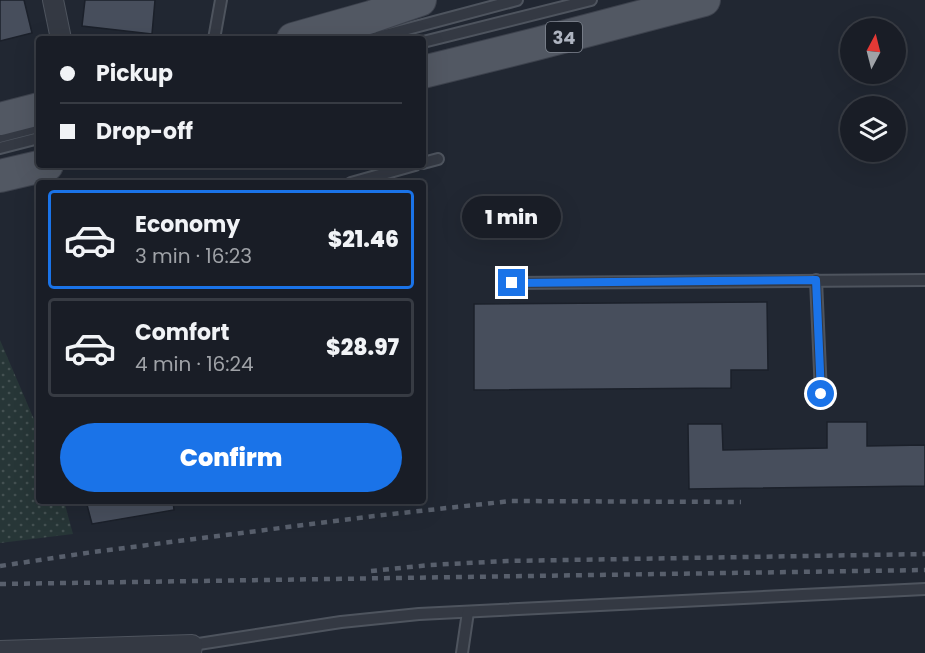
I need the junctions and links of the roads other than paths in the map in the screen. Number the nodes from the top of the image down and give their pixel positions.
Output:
1 (53, 0) edge
2 (221, 0) edge
3 (420, 0) edge
4 (517, 0) edge
5 (591, 0) edge
6 (704, 0) edge
7 (60, 36) edge
8 (215, 36) edge
9 (304, 36) edge
10 (381, 36) edge
11 (426, 41) edge
12 (426, 71) edge
13 (0, 98) edge
14 (36, 101) edge
15 (36, 110) edge
16 (0, 119) edge
17 (36, 128) edge
18 (0, 136) edge
19 (0, 148) edge
20 (36, 159) edge
21 (438, 159) dead end
22 (426, 162) edge
23 (36, 163) edge
24 (404, 168) edge
25 (0, 176) edge
26 (362, 180) edge
27 (816, 280) junction
28 (925, 280) edge
29 (512, 283) dead end
30 (821, 394) dead end
31 (925, 589) edge
32 (468, 612) junction
33 (192, 649) edge
34 (0, 651) edge
35 (462, 653) edge

1 - 7 street
2 - 8 lane
3 - 9 main road
4 - 10 lane
5 - 11 lane
6 - 12 main road, 34
13 - 14 main road
15 - 16 main road
17 - 18 lane
19 - 20 lane
21 - 22 lane
23 - 25 main road
24 - 26 lane
27 - 28 lane
27 - 29 lane
27 - 30 lane
31 - 32 lane
32 - 33 lane
32 - 35 lane
33 - 34 street

